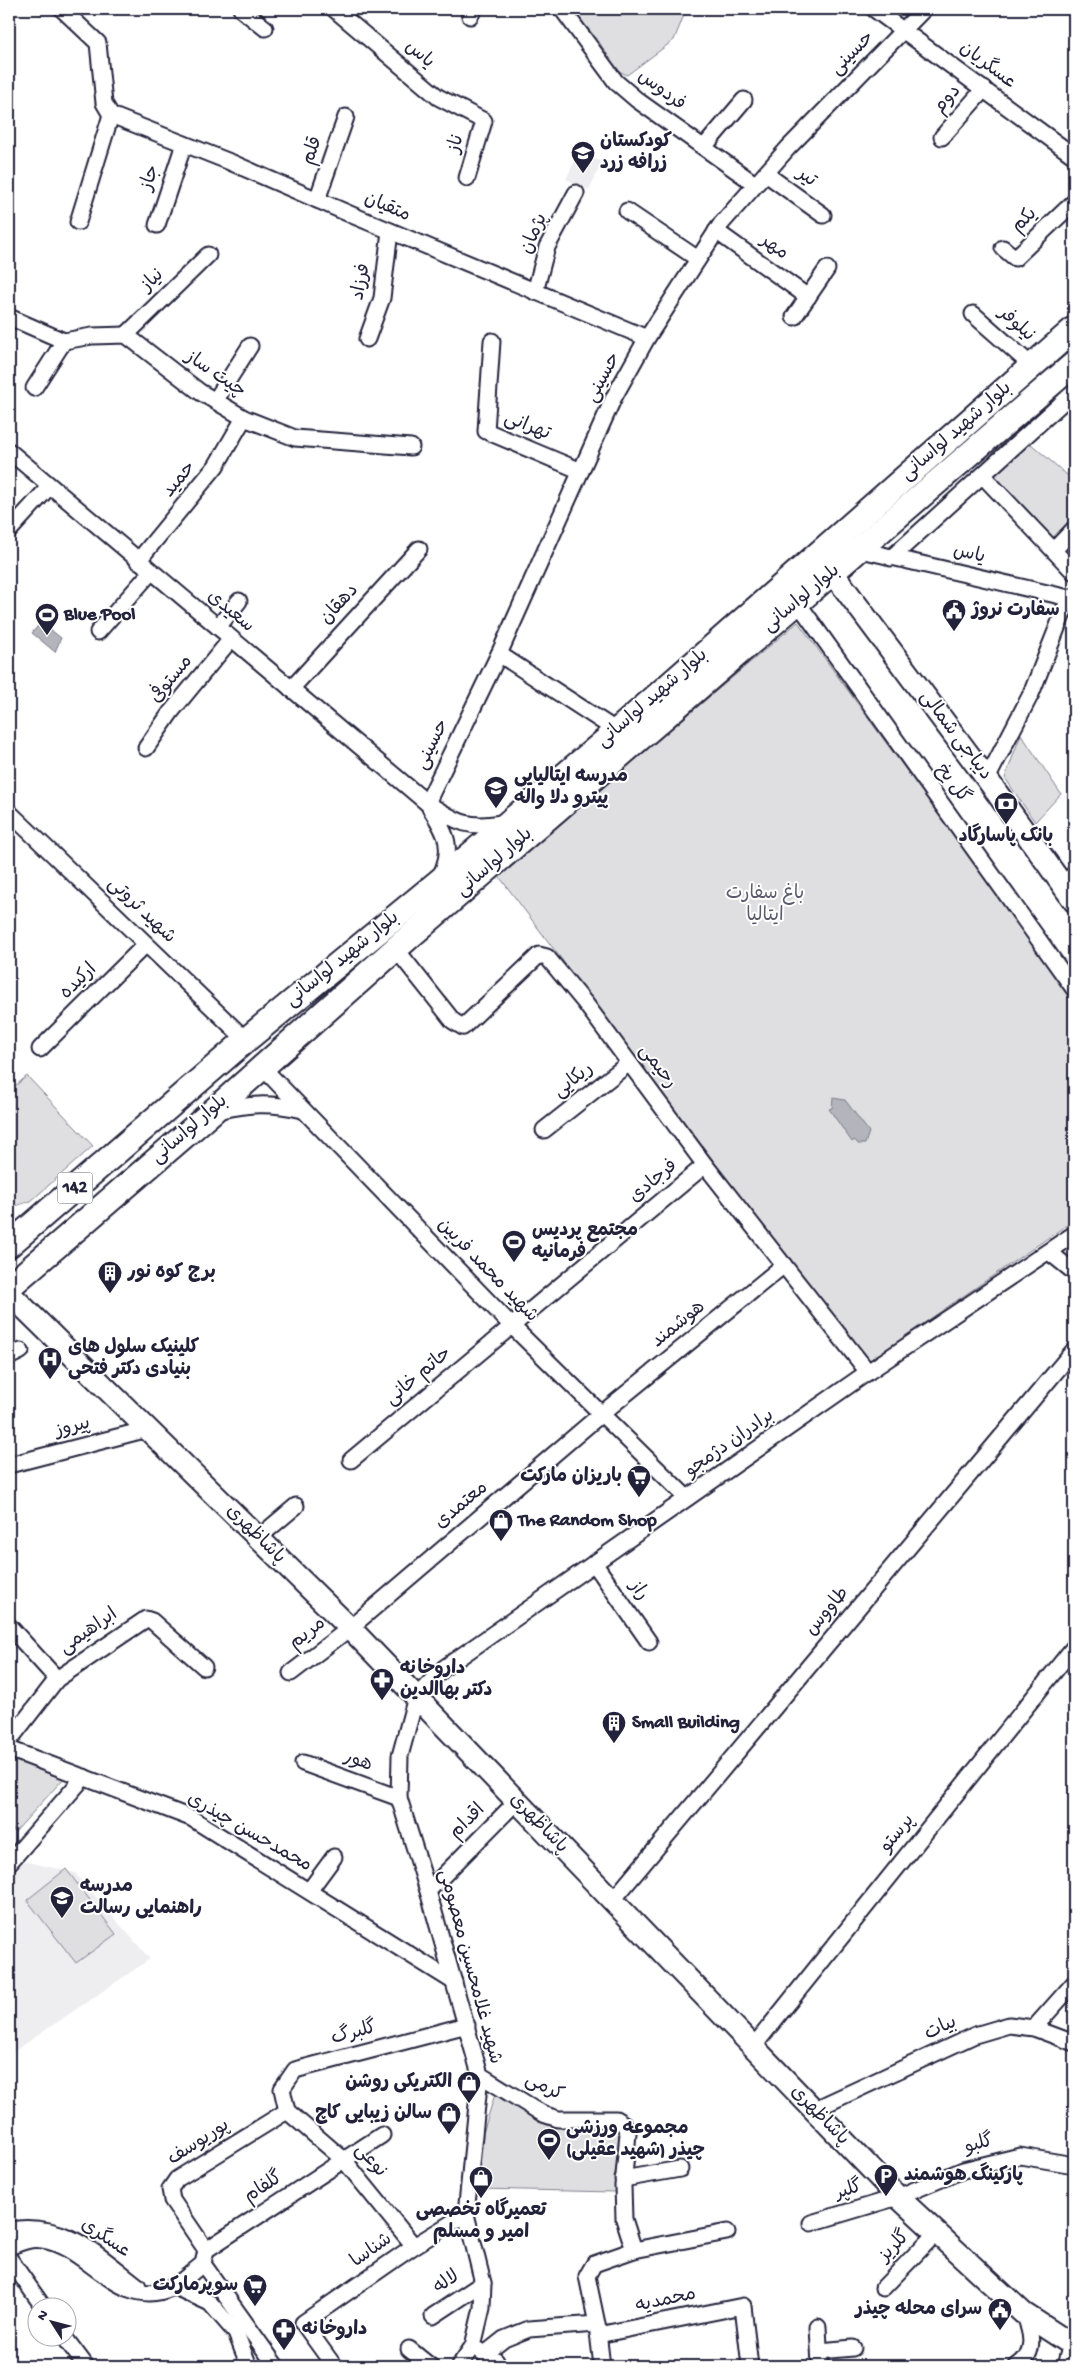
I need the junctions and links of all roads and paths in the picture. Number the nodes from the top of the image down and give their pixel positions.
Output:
1 (241, 9) edge
2 (334, 9) edge
3 (562, 9) edge
4 (874, 9) edge
5 (924, 9) edge
6 (73, 12) edge
7 (265, 28) dead end
8 (905, 30) junction
9 (984, 89) junction
10 (744, 100) dead end
11 (110, 115) junction
12 (346, 117) dead end
13 (484, 121) joint
14 (942, 137) dead end
15 (184, 144) junction
16 (704, 147) junction
17 (1074, 156) edge
18 (468, 178) dead end
19 (760, 179) junction
20 (576, 194) dead end
21 (317, 200) junction
22 (1074, 202) edge
23 (627, 211) dead end
24 (823, 215) dead end
25 (78, 222) dead end
26 (157, 225) dead end
27 (390, 231) junction
28 (716, 231) junction
29 (1003, 248) dead end
30 (208, 255) dead end
31 (698, 259) junction
32 (827, 269) dead end
33 (535, 292) junction
34 (808, 297) junction
35 (973, 314) dead end
36 (9, 317) edge
37 (794, 317) dead end
38 (1074, 328) edge
39 (126, 335) junction
40 (648, 338) junction
41 (367, 339) dead end
42 (64, 341) junction
43 (492, 341) dead end
44 (250, 346) dead end
45 (1074, 364) edge
46 (1032, 366) junction
47 (34, 388) dead end
48 (1074, 392) edge
49 (215, 401) junction
50 (244, 418) junction
51 (411, 447) dead end
52 (9, 451) edge
53 (581, 471) junction
54 (983, 476) junction
55 (50, 486) junction
56 (1074, 530) edge
57 (9, 531) edge
58 (419, 549) dead end
59 (861, 550) junction
60 (1054, 550) junction
61 (891, 558) junction
62 (138, 561) junction
63 (152, 572) junction
64 (1074, 572) edge
65 (833, 573) junction
66 (1071, 597) edge
67 (239, 600) dead end
68 (798, 603) junction
69 (218, 627) junction
70 (98, 632) dead end
71 (231, 639) junction
72 (499, 654) junction
73 (291, 689) junction
74 (617, 731) junction
75 (146, 748) dead end
76 (987, 779) junction
77 (427, 803) junction
78 (11, 817) edge
79 (509, 822) junction
80 (437, 883) junction
81 (1070, 887) edge
82 (146, 944) junction
83 (396, 949) junction
84 (1074, 989) edge
85 (246, 1040) junction
86 (40, 1049) dead end
87 (629, 1063) junction
88 (262, 1067) junction
89 (303, 1110) junction
90 (212, 1112) junction
91 (544, 1130) dead end
92 (705, 1165) junction
93 (40, 1218) junction
94 (9, 1230) edge
95 (1074, 1234) edge
96 (60, 1242) junction
97 (9, 1245) edge
98 (1050, 1252) junction
99 (784, 1265) junction
100 (1074, 1272) edge
101 (9, 1287) edge
102 (9, 1293) edge
103 (512, 1326) junction
104 (1074, 1350) edge
105 (868, 1372) junction
106 (600, 1415) junction
107 (148, 1429) junction
108 (351, 1460) dead end
109 (9, 1465) edge
110 (687, 1498) junction
111 (296, 1506) dead end
112 (258, 1538) junction
113 (594, 1563) junction
114 (9, 1626) edge
115 (350, 1628) junction
116 (649, 1642) dead end
117 (1074, 1647) edge
118 (204, 1668) dead end
119 (291, 1673) dead end
120 (56, 1679) junction
121 (416, 1697) junction
122 (9, 1741) edge
123 (9, 1749) edge
124 (303, 1763) dead end
125 (84, 1777) junction
126 (399, 1798) junction
127 (516, 1802) junction
128 (334, 1857) dead end
129 (9, 1864) edge
130 (428, 1891) junction
131 (309, 1892) junction
132 (613, 1900) junction
133 (454, 1982) junction
134 (1074, 1982) edge
135 (467, 2025) junction
136 (1034, 2028) junction
137 (1074, 2044) edge
138 (753, 2047) junction
139 (480, 2075) junction
140 (813, 2110) junction
141 (287, 2111) junction
142 (382, 2136) dead end
143 (344, 2160) junction
144 (1074, 2164) edge
145 (680, 2169) dead end
146 (623, 2179) junction
147 (898, 2197) junction
148 (466, 2214) junction
149 (811, 2223) dead end
150 (9, 2230) edge
151 (727, 2232) dead end
152 (935, 2234) junction
153 (414, 2246) junction
154 (9, 2247) edge
155 (634, 2250) junction
156 (205, 2257) junction
157 (10, 2264) edge
158 (483, 2283) junction
159 (173, 2286) junction
160 (883, 2288) dead end
161 (145, 2292) junction
162 (36, 2298) edge
163 (1023, 2313) junction
164 (433, 2316) dead end
165 (818, 2327) dead end
166 (598, 2330) junction
167 (1073, 2345) edge
168 (72, 2348) edge
169 (852, 2348) dead end
170 (409, 2349) dead end
171 (479, 2350) junction
172 (820, 2359) edge
173 (86, 2366) edge
174 (249, 2366) edge
175 (276, 2366) edge
176 (334, 2366) edge
177 (430, 2366) edge
178 (459, 2366) edge
179 (498, 2366) edge
180 (602, 2366) edge
181 (749, 2366) edge
182 (1016, 2366) edge
183 (1065, 2366) edge

1 - 7 street
2 - 13 street, یاس
3 - 16 street, فردوس
4 - 8 street, عسگریان
5 - 8 street, حسینی
6 - 11 street
8 - 9 street, عسگریان
8 - 19 street, حسینی
9 - 14 street, دوم
9 - 17 street, عسگریان
10 - 16 street
11 - 15 street, متقیان
11 - 25 street
12 - 21 street, قلم
13 - 18 street, ناز
15 - 21 street, متقیان
15 - 26 street, جاز
16 - 19 street, فردوس
19 - 24 street, تیر
19 - 28 street, حسینی
20 - 33 street, پژمان
21 - 27 street, متقیان
22 - 29 street, یکم
23 - 31 street
27 - 33 street, متقیان
27 - 41 street, فرزاد
28 - 31 street, حسینی
28 - 34 street, مهر
30 - 39 street, نیاز
31 - 40 street, حسینی
32 - 34 street
33 - 40 street, متقیان
34 - 37 street
35 - 46 street, نیلوفر
36 - 42 street
38 - 46 main road, بلوار شهید لواسانی / 142
39 - 42 street
39 - 49 street, چیت ساز
40 - 53 street, حسینی
42 - 47 street
43 - 53 street, تهرانی
44 - 49 street
45 - 59 main road, بلوار لواسانی / 142
46 - 74 main road, بلوار شهید لواسانی / 142
48 - 54 street
49 - 50 street, چیت ساز
50 - 51 street, چیت ساز
50 - 62 street, حمید
52 - 55 street, سعیدی
53 - 72 street, حسینی
54 - 60 street
54 - 61 street
55 - 57 street
55 - 62 street, سعیدی
56 - 60 street
58 - 73 street, دهقان
59 - 61 street, یاس
59 - 65 main road, بلوار لواسانی / 142
60 - 64 street
61 - 66 street, یاس
62 - 63 street, سعیدی
63 - 69 street, سعیدی
63 - 70 street
65 - 68 main road, بلوار لواسانی / 142
65 - 76 main road, دیباجی شمالی
66 - 76 street, یاس
67 - 69 street
68 - 83 main road, بلوار لواسانی / 142
68 - 84 street, گل یخ
69 - 71 street, سعیدی
71 - 73 street, سعیدی
71 - 75 street, مستوفی
72 - 74 street
72 - 77 street, حسینی
73 - 77 street, سعیدی
74 - 79 main road, بلوار شهید لواسانی / 142
76 - 81 main road, دیباجی شمالی
77 - 79 street, سعیدی
77 - 80 street, سعیدی
78 - 82 street, شهید ثروتی
79 - 80 main road, بلوار شهید لواسانی / 142
80 - 85 main road, بلوار شهید لواسانی / 142
82 - 85 street, شهید ثروتی
82 - 86 street, ارکیده
83 - 87 street, رحیمی
83 - 88 main road, بلوار لواسانی / 142
85 - 93 main road, بلوار شهید لواسانی / 142
87 - 91 street, ریکایی
87 - 92 street, رحیمی
88 - 89 street, شهید محمد فربین
88 - 90 main road, بلوار لواسانی / 142
89 - 90 street
89 - 103 street, شهید محمد فربین
90 - 96 main road, بلوار لواسانی / 142
92 - 99 street, رحیمی
92 - 103 street, فرجادی
93 - 94 main road
93 - 96 main road
93 - 97 main road, 142
95 - 98 street, برادران دژمجو
96 - 101 main road, بلوار لواسانی / 142
98 - 100 street
98 - 105 street, برادران دژمجو
99 - 105 street, رحیمی
99 - 106 street, هوشمند
102 - 107 main road, پاشاظهری
103 - 106 street, شهید محمد فربین
103 - 108 street, حاتم خانی
104 - 132 street, طاووس
105 - 110 street, برادران دژمجو
106 - 110 street, شهید محمد فربین
106 - 115 street, معتمدی
107 - 109 street, پیروز
107 - 112 main road, پاشاظهری
110 - 113 street, برادران دژمجو
111 - 112 street
112 - 115 main road, پاشاظهری
113 - 116 street, راز
113 - 121 street, برادران دژمجو
114 - 120 street
115 - 119 street, مریم
115 - 121 main road, پاشاظهری
117 - 138 street, پرستو
118 - 120 street, ابراهیمی
120 - 122 street, ابراهیمی
121 - 126 street, شهید غلامحسین معصومی
121 - 127 main road, پاشاظهری
123 - 125 street, محمدحسن چیذری
124 - 126 street, هور
125 - 129 street
125 - 131 street, محمدحسن چیذری
126 - 130 street, شهید غلامحسین معصومی
127 - 130 street, اقدام
127 - 132 main road, پاشاظهری
128 - 131 street
130 - 133 street, شهید غلامحسین معصومی
131 - 133 street, محمدحسن چیذری
132 - 138 main road, پاشاظهری
133 - 135 street, شهید غلامحسین معصومی
134 - 136 street
135 - 139 street, شهید غلامحسین معصومی
135 - 141 street, گلبرگ
136 - 137 street, بیات
136 - 140 street, بیات
138 - 140 main road, پاشاظهری
139 - 146 street, کرمی
139 - 148 street, شهید غلامحسین معصومی
140 - 147 main road, پاشاظهری
141 - 143 street, نوعی
141 - 156 street, پوریوسف
142 - 143 street, گلفام
143 - 153 street, نوعی
143 - 156 street, گلفام
144 - 147 street, گلبو
145 - 146 street
146 - 155 street
147 - 149 street, گلپر
147 - 152 main road, پاشاظهری
148 - 153 street, شناسا
148 - 158 street, شهید غلامحسین معصومی
150 - 161 street, عسگری
151 - 155 street
152 - 160 street, گلریز
152 - 163 main road, پاشاظهری
153 - 176 street, شناسا
154 - 161 street, عسگری
155 - 166 street
156 - 159 street, عسگری
156 - 175 street
157 - 162 street
158 - 164 street, لاله
158 - 171 street, شهید غلامحسین معصومی
159 - 161 street, عسگری
159 - 174 street
163 - 167 main road, پاشاظهری
163 - 182 street
165 - 172 street
166 - 171 street, محمدیه
166 - 180 street
166 - 181 street, محمدیه
167 - 183 street
168 - 173 street
169 - 172 street
170 - 177 street
171 - 178 street, شهید غلامحسین معصومی
171 - 179 street

